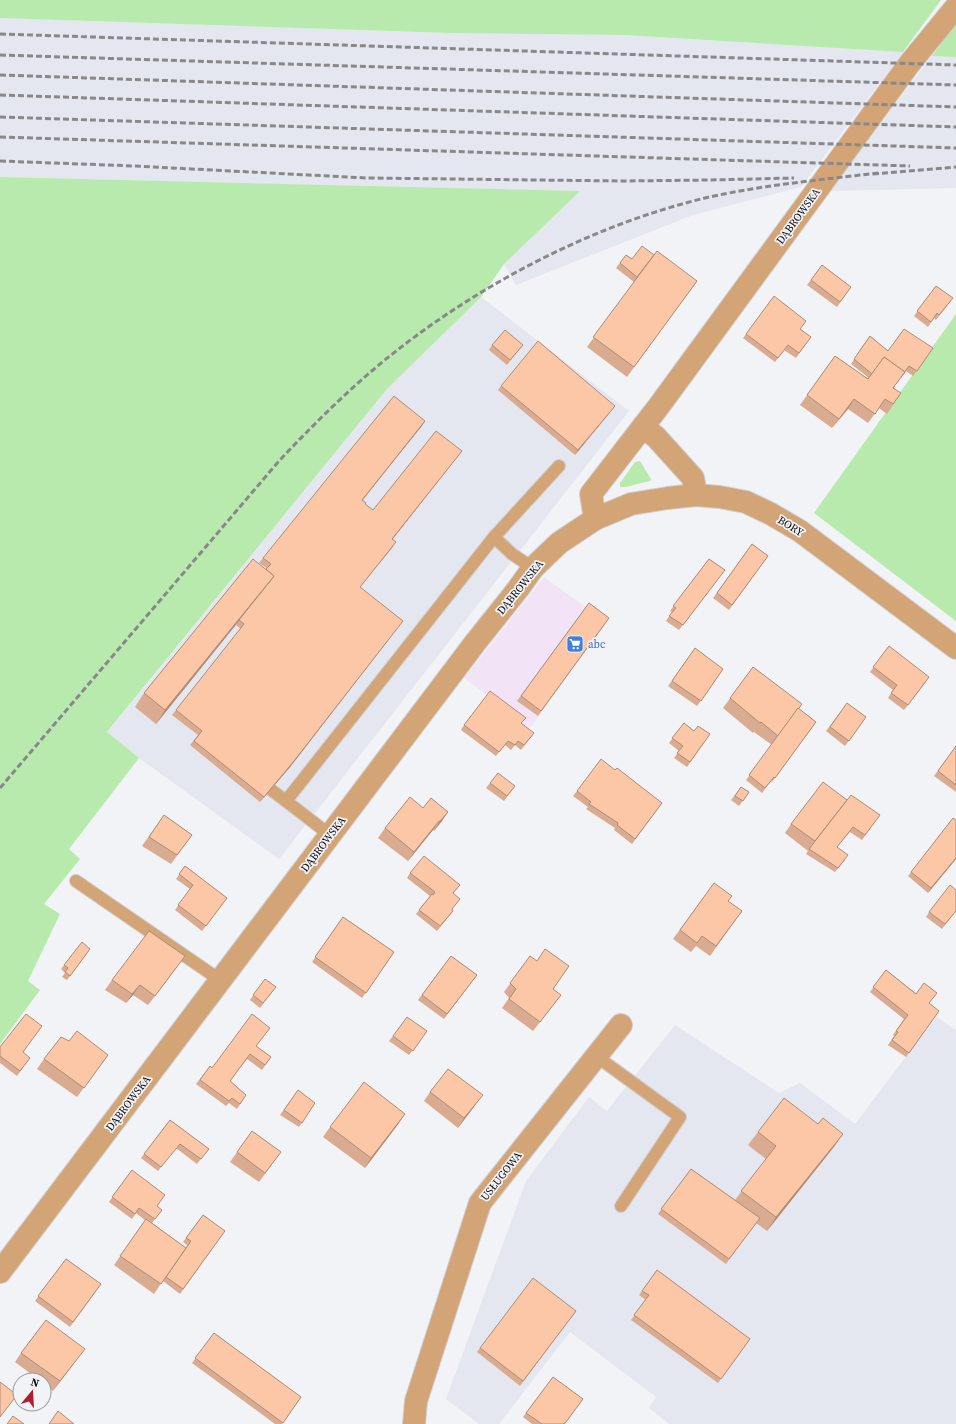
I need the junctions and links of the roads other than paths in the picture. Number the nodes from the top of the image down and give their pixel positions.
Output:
1 (956, 7) edge
2 (643, 427) junction
3 (560, 466) dead end
4 (696, 495) junction
5 (595, 519) junction
6 (494, 537) junction
7 (533, 568) junction
8 (956, 648) edge
9 (250, 774) edge
10 (286, 800) junction
11 (330, 835) junction
12 (76, 881) dead end
13 (220, 980) junction
14 (621, 1025) dead end
15 (596, 1056) junction
16 (621, 1206) dead end
17 (0, 1272) edge
18 (414, 1424) edge

1 - 2 street, DĄBROWSKA
2 - 4 street
2 - 5 street, DĄBROWSKA
3 - 6 lane
4 - 5 street, BORY
4 - 8 street, BORY
5 - 7 street, DĄBROWSKA
6 - 7 lane
6 - 10 lane
7 - 11 street, DĄBROWSKA
9 - 10 lane
10 - 11 lane
11 - 13 street, DĄBROWSKA
12 - 13 lane
13 - 17 street, DĄBROWSKA
14 - 15 street, USŁUGOWA
15 - 16 lane
15 - 18 street, USŁUGOWA

